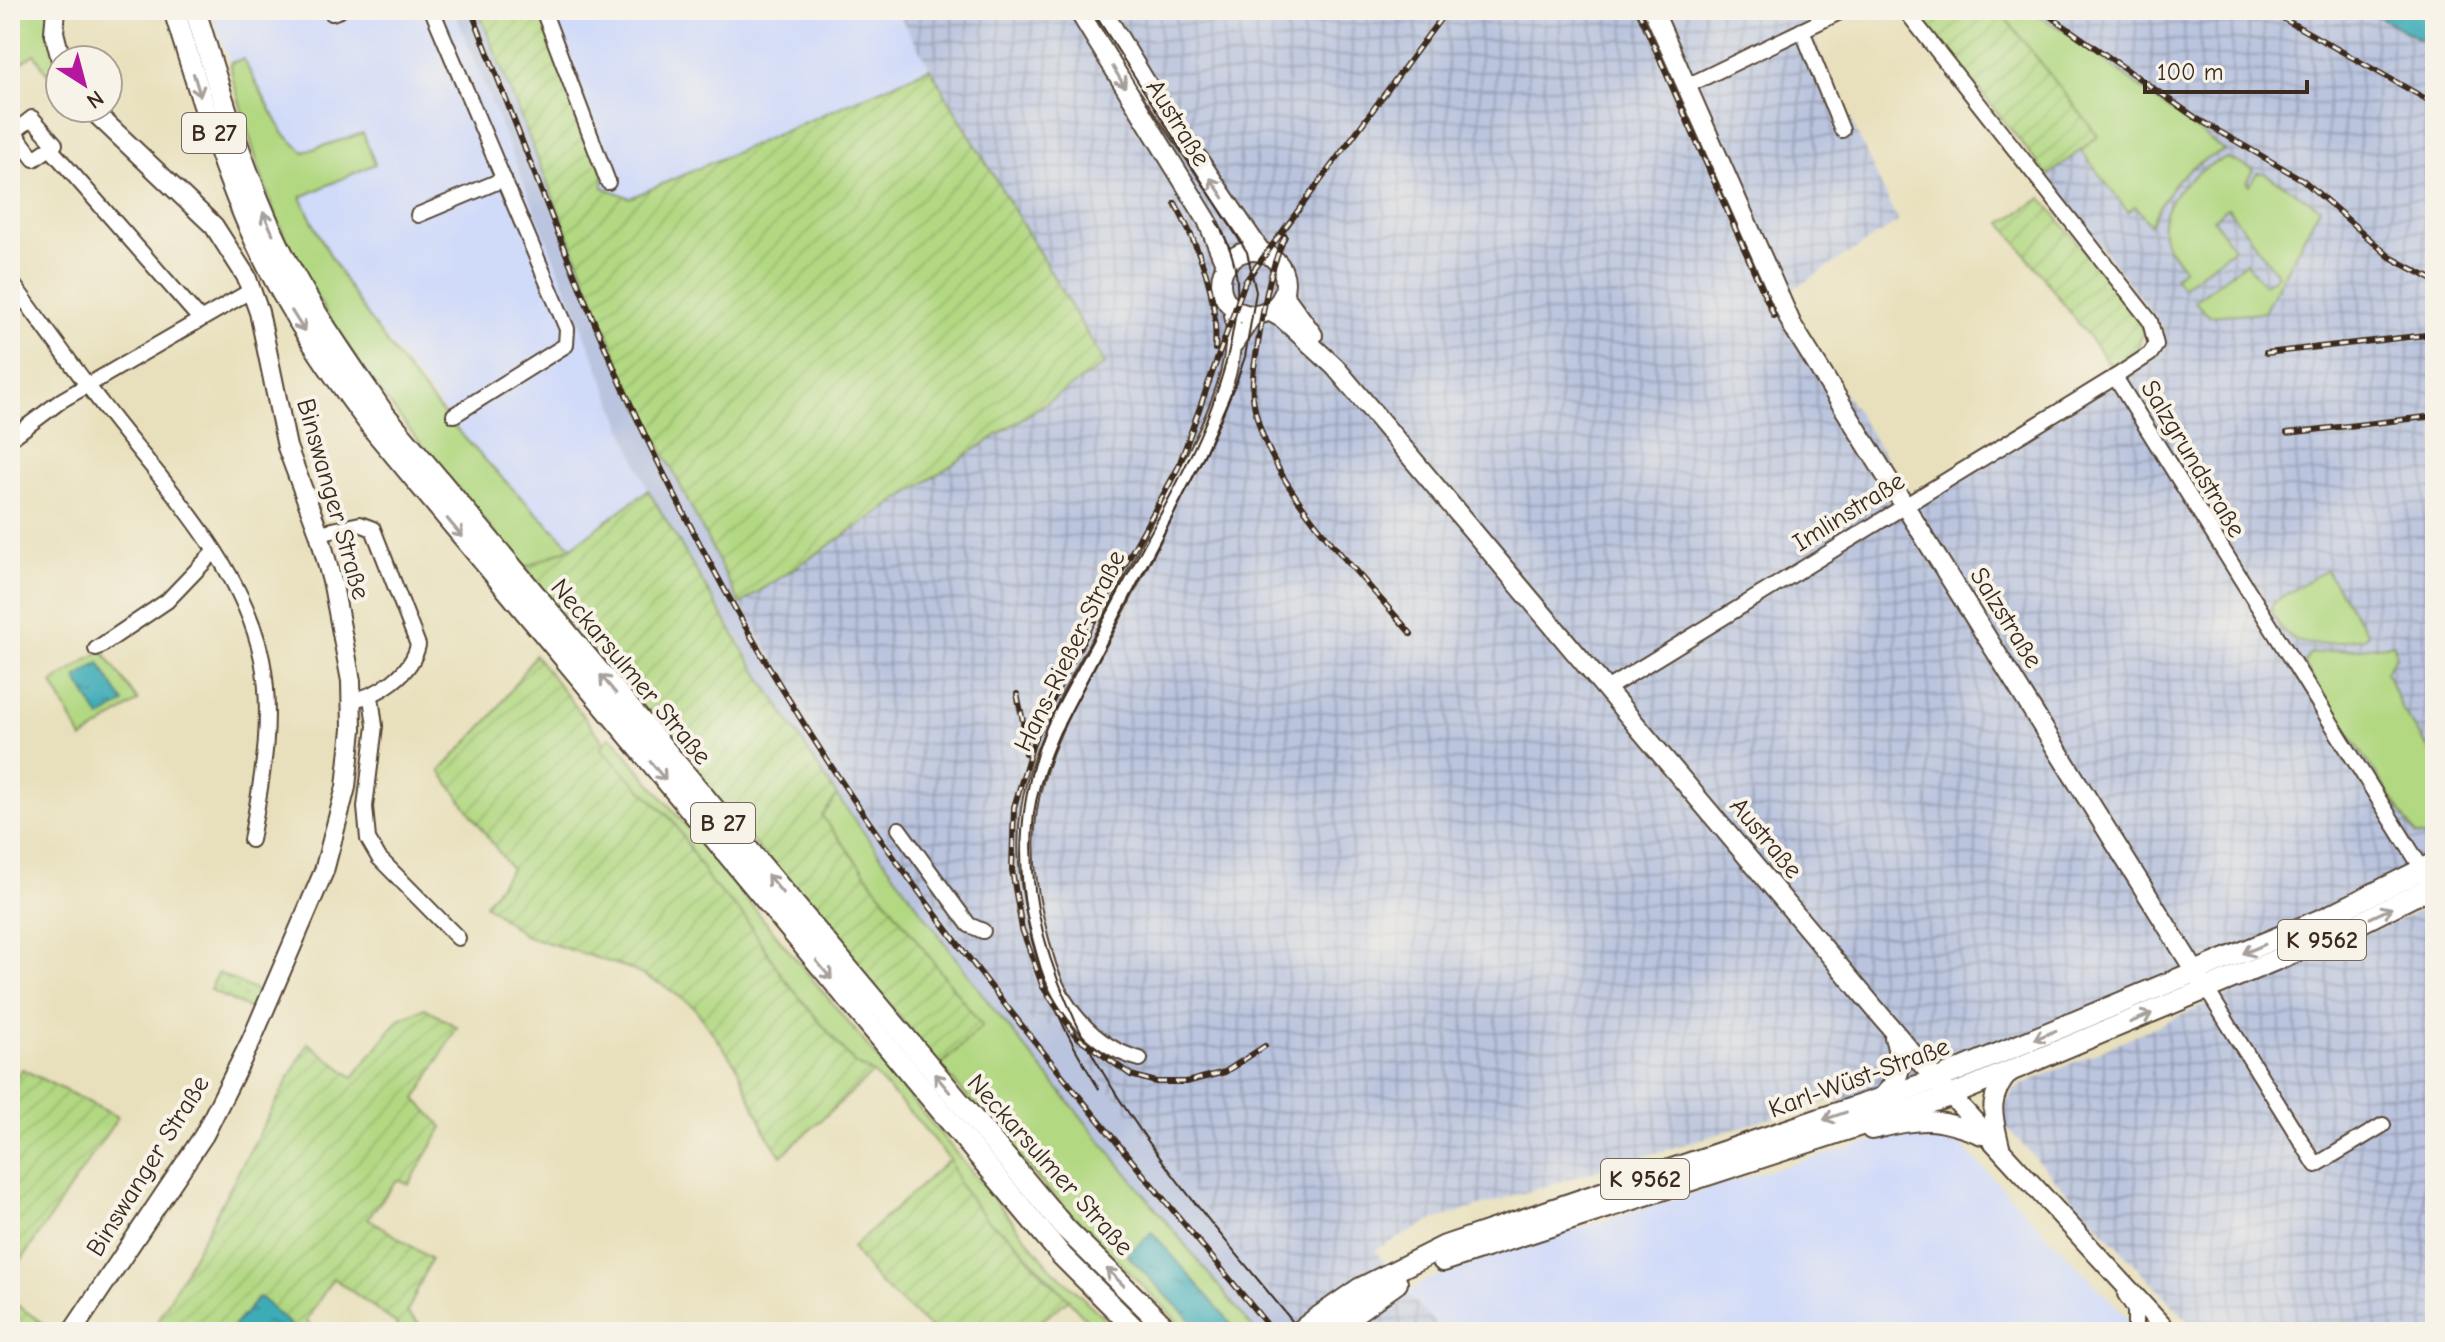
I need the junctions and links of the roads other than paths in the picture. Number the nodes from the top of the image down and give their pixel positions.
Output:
1 (56, 10) edge
2 (174, 10) edge
3 (432, 10) edge
4 (543, 10) edge
5 (1078, 10) edge
6 (1102, 10) edge
7 (1653, 10) edge
8 (1844, 10) edge
9 (1905, 10) edge
10 (197, 13) edge
11 (1802, 30) junction
12 (57, 44) edge
13 (1687, 86) junction
14 (107, 124) edge
15 (1842, 130) dead end
16 (50, 148) dead end
17 (504, 179) junction
18 (608, 182) dead end
19 (418, 215) dead end
20 (1261, 252) junction
21 (1226, 266) junction
22 (10, 280) edge
23 (252, 290) junction
24 (1283, 294) junction
25 (1230, 305) junction
26 (1262, 313) junction
27 (200, 319) junction
28 (1233, 347) junction
29 (1335, 367) junction
30 (2115, 377) junction
31 (88, 384) junction
32 (454, 415) dead end
33 (10, 439) edge
34 (1905, 506) junction
35 (319, 533) junction
36 (214, 552) junction
37 (96, 649) dead end
38 (1608, 688) junction
39 (362, 698) junction
40 (899, 829) dead end
41 (251, 840) dead end
42 (2432, 876) edge
43 (983, 931) dead end
44 (458, 938) dead end
45 (2202, 981) junction
46 (1893, 1030) junction
47 (1140, 1059) dead end
48 (2009, 1073) junction
49 (1935, 1080) junction
50 (1950, 1096) junction
51 (1879, 1101) junction
52 (2383, 1125) dead end
53 (1814, 1142) junction
54 (1994, 1144) junction
55 (2107, 1267) junction
56 (1325, 1327) edge
57 (2160, 1329) edge
58 (72, 1332) edge
59 (1138, 1332) edge
60 (1170, 1332) edge
61 (1299, 1332) edge
62 (2135, 1332) edge

1 - 12 main road
2 -> 59 main road, Neckarsulmer Straße / B 27
3 - 17 street
4 - 18 street
5 -> 21 main road, Austraße
20 -> 6 main road, Austraße
7 - 13 main road, Salzstraße
8 - 11 street
9 - 30 street, Salzgrundstraße
60 -> 10 main road, Neckarsulmer Straße / B 27
11 - 13 street
11 - 15 street
13 - 34 main road, Salzstraße
14 - 23 main road, Binswanger Straße
16 - 27 street
17 - 19 street
17 - 32 street
20 - 21 main road
20 - 24 main road, Austraße
21 - 25 main road, Austraße
22 - 31 street
23 - 27 street
23 - 35 main road, Binswanger Straße
24 - 26 main road
24 - 29 main road, Austraße
25 - 26 main road, Austraße
25 - 28 street, Hans-Rießer-Straße
26 - 28 street, Hans-Rießer-Straße
26 - 29 main road, Austraße
27 - 31 street
28 - 47 street, Hans-Rießer-Straße
29 - 38 main road, Austraße
30 - 34 street, Imlinstraße
30 - 42 street, Salzgrundstraße
31 - 33 street
31 - 36 street
34 - 38 street, Imlinstraße
34 - 45 main road, Salzstraße
35 - 39 main road, Binswanger Straße
35 - 39 street
36 - 37 street
36 - 41 street
38 - 46 main road, Austraße
39 - 44 street, Binswanger Straße
39 - 58 main road, Binswanger Straße
40 - 43 street
42 - 45 main road, Karl-Wüst-Straße / K 9562
48 -> 45 main road, Karl-Wüst-Straße / K 9562
45 -> 49 main road, Karl-Wüst-Straße / K 9562
45 - 52 street, Salzstraße
46 - 49 main road, Austraße
46 - 51 main road
48 - 50 main road, Karl-Wüst-Straße / K 9562
48 - 54 main road
49 - 50 main road, Austraße
49 - 51 main road, Karl-Wüst-Straße / K 9562
50 - 53 main road, Karl-Wüst-Straße / K 9562
50 - 54 main road, Austraße
51 -> 56 main road, Karl-Wüst-Straße / K 9562
53 - 54 main road
53 - 56 main road, Karl-Wüst-Straße / K 9562
54 - 55 main road, Austraße
55 - 57 main road, Austraße
55 - 62 street
56 - 61 main road, Karl-Wüst-Straße / K 9562, bridge

